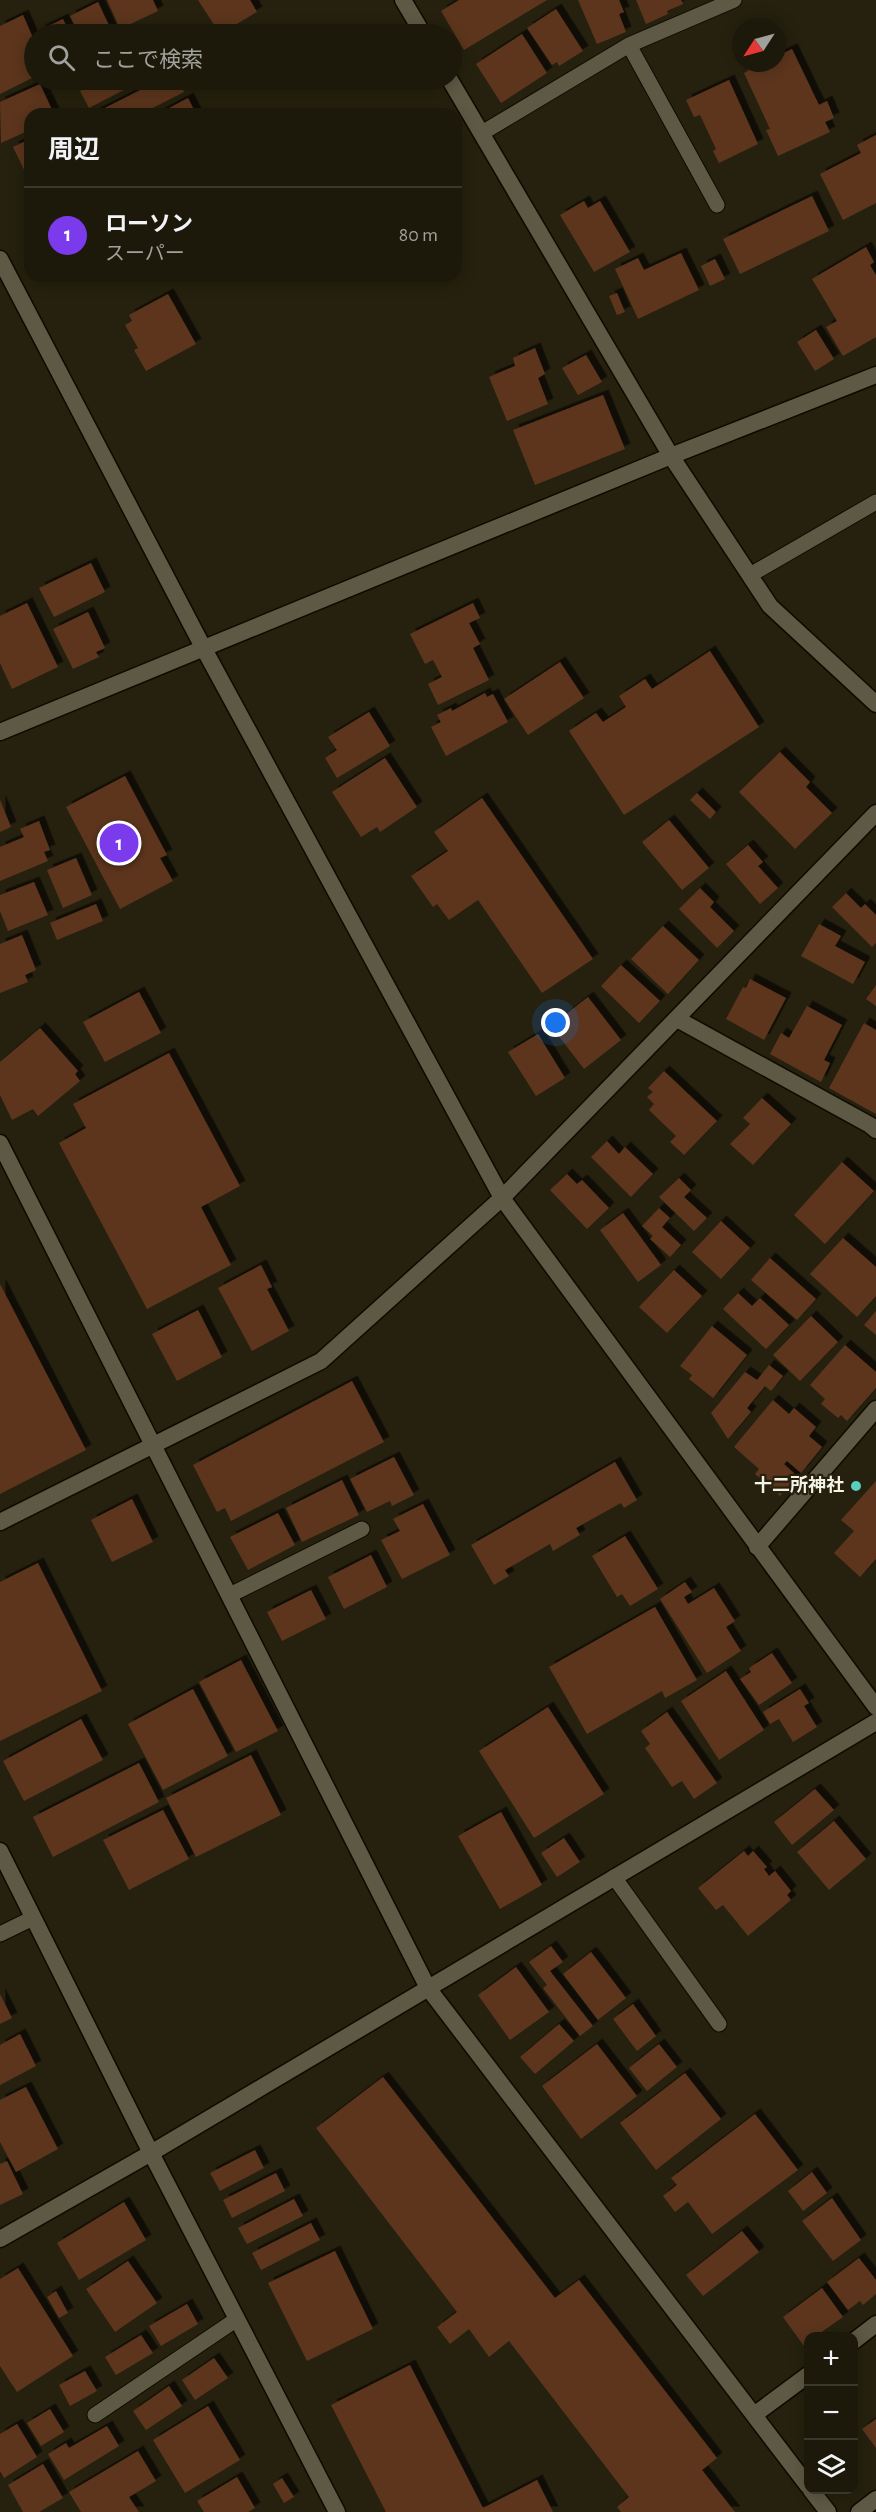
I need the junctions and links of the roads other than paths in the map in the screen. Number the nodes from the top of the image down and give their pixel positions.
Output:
1 (403, 0) edge
2 (734, 0) edge
3 (417, 24) edge
4 (629, 45) junction
5 (456, 90) edge
6 (482, 133) junction
7 (717, 205) dead end
8 (0, 259) edge
9 (876, 375) edge
10 (671, 456) junction
11 (876, 502) edge
12 (750, 575) junction
13 (204, 649) junction
14 (876, 704) edge
15 (0, 732) edge
16 (876, 813) edge
17 (677, 1019) junction
18 (876, 1130) edge
19 (0, 1143) edge
20 (502, 1198) junction
21 (876, 1409) edge
22 (154, 1444) junction
23 (0, 1522) edge
24 (362, 1529) dead end
25 (757, 1547) junction
26 (230, 1595) junction
27 (876, 1707) edge
28 (876, 1722) edge
29 (0, 1851) edge
30 (614, 1877) junction
31 (33, 1918) junction
32 (0, 1934) edge
33 (428, 1988) junction
34 (719, 2024) dead end
35 (151, 2153) junction
36 (0, 2239) edge
37 (237, 2319) junction
38 (876, 2324) edge
39 (858, 2338) edge
40 (804, 2377) edge
41 (95, 2415) dead end
42 (754, 2415) junction
43 (804, 2480) edge
44 (814, 2494) edge
45 (876, 2499) edge
46 (330, 2509) edge
47 (828, 2512) edge
48 (859, 2512) edge

1 - 3 street
2 - 4 lane
4 - 6 lane
4 - 7 lane
5 - 6 street
6 - 10 street
8 - 13 street
9 - 10 street
10 - 12 street
10 - 13 street
11 - 12 lane
12 - 14 street
13 - 15 street
13 - 20 street
16 - 17 street
17 - 18 street
17 - 20 street
19 - 22 street
20 - 22 street
20 - 25 street
21 - 25 street
22 - 23 street
22 - 26 street
24 - 26 lane
25 - 27 street
26 - 33 street
28 - 30 street
29 - 31 street
30 - 33 street
30 - 34 lane
31 - 32 lane
31 - 35 street
33 - 35 street
33 - 42 street
35 - 36 street
35 - 37 street
37 - 41 lane
37 - 46 street
38 - 39 street
40 - 42 street
42 - 43 street
44 - 47 street
45 - 48 street

